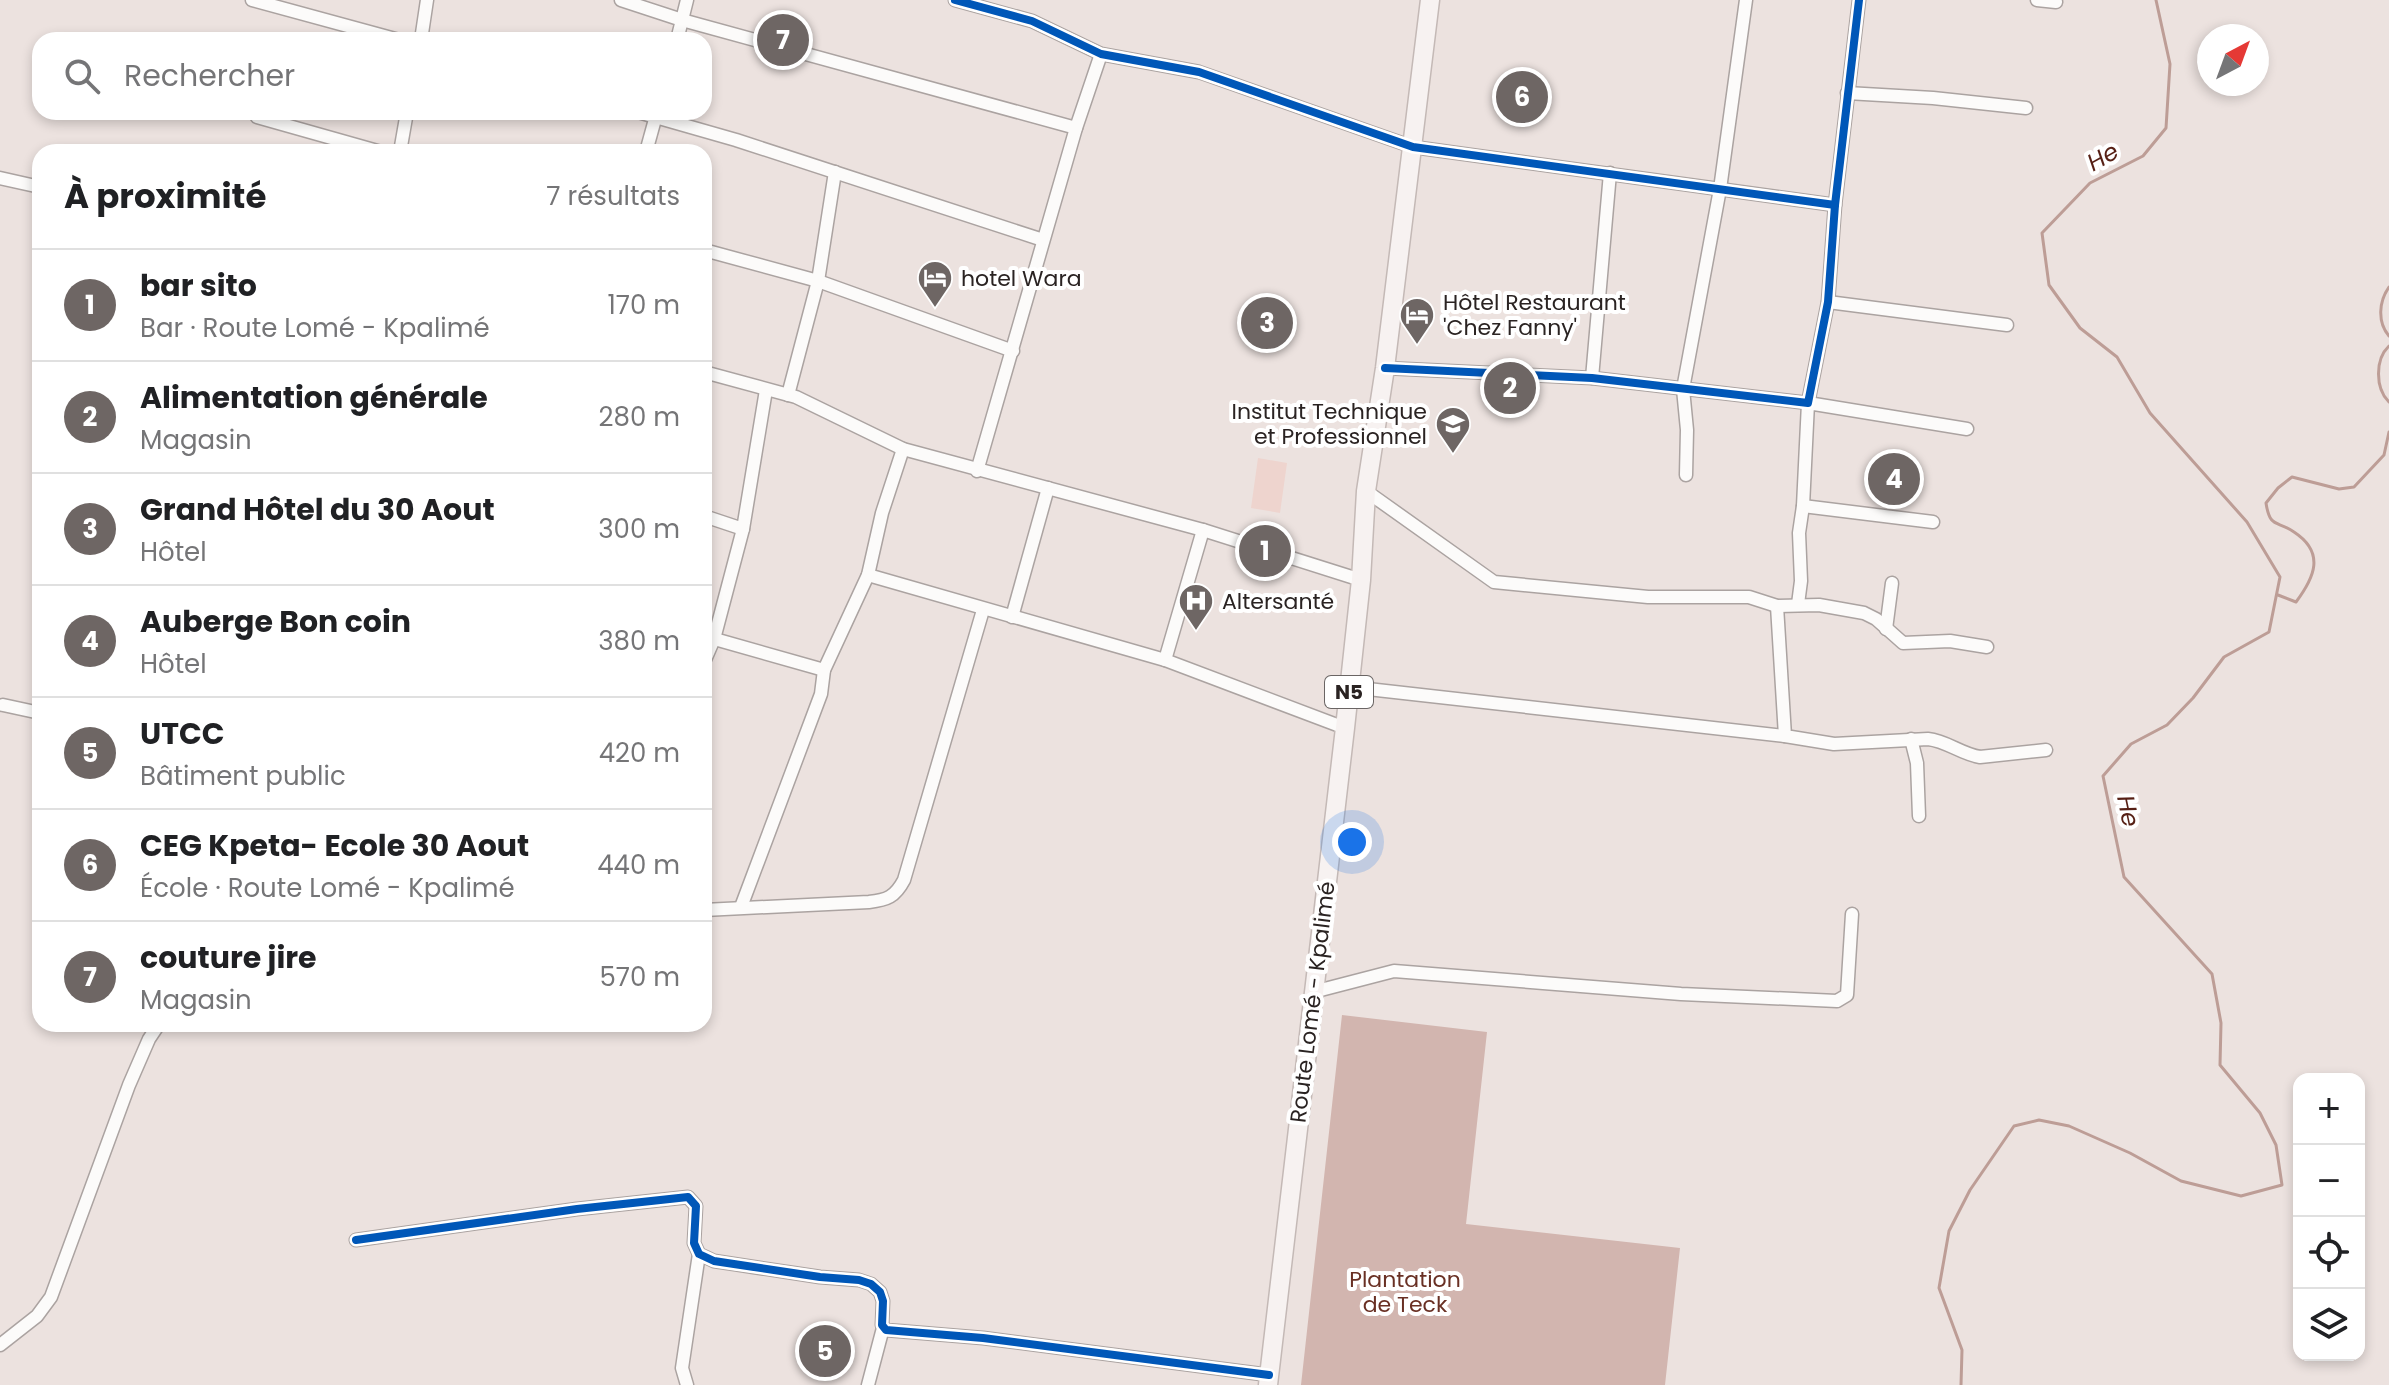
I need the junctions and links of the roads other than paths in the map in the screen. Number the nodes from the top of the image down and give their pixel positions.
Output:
1 (252, 0) edge
2 (427, 0) edge
3 (621, 0) edge
4 (687, 0) edge
5 (955, 0) edge
6 (1430, 0) edge
7 (1746, 0) edge
8 (1859, 0) edge
9 (2037, 0) edge
10 (2056, 2) dead end
11 (682, 20) junction
12 (370, 32) edge
13 (422, 32) edge
14 (679, 32) edge
15 (1101, 54) junction
16 (1847, 93) junction
17 (2026, 108) dead end
18 (268, 120) edge
19 (406, 120) edge
20 (654, 120) edge
21 (675, 120) edge
22 (1076, 128) junction
23 (353, 144) edge
24 (401, 144) edge
25 (648, 144) edge
26 (1413, 147) junction
27 (835, 172) junction
28 (1610, 173) junction
29 (0, 178) edge
30 (32, 185) edge
31 (1720, 189) junction
32 (1835, 205) junction
33 (1043, 240) junction
34 (712, 252) edge
35 (818, 281) junction
36 (1828, 302) junction
37 (2007, 325) dead end
38 (1013, 351) junction
39 (1385, 368) junction
40 (712, 374) edge
41 (1592, 378) junction
42 (1683, 389) junction
43 (766, 390) junction
44 (788, 395) junction
45 (1808, 403) junction
46 (1967, 429) dead end
47 (903, 449) junction
48 (977, 471) junction
49 (1686, 475) dead end
50 (1048, 488) junction
51 (1366, 491) junction
52 (1803, 506) junction
53 (712, 519) edge
54 (1933, 522) dead end
55 (743, 529) junction
56 (1203, 530) junction
57 (868, 575) junction
58 (1361, 580) junction
59 (1892, 583) dead end
60 (1798, 604) junction
61 (1777, 606) junction
62 (983, 610) junction
63 (1012, 617) junction
64 (712, 627) edge
65 (1886, 629) junction
66 (712, 638) edge
67 (1987, 647) dead end
68 (1165, 660) junction
69 (824, 670) junction
70 (1350, 687) junction
71 (3, 705) dead end
72 (32, 711) edge
73 (1345, 728) junction
74 (1785, 736) junction
75 (1911, 739) junction
76 (2046, 750) dead end
77 (1919, 816) dead end
78 (741, 907) junction
79 (712, 909) edge
80 (1852, 914) dead end
81 (1313, 992) junction
82 (154, 1032) edge
83 (356, 1240) dead end
84 (699, 1254) junction
85 (883, 1328) junction
86 (0, 1345) edge
87 (1269, 1380) edge
88 (687, 1385) edge
89 (868, 1385) edge

1 - 12 street
2 - 13 street
3 - 11 street
4 - 11 street
5 - 15 street
6 - 26 main road, Route Lomé - Kpalimé / N5
7 - 31 street
8 - 16 street
9 - 10 street
11 - 14 street
11 - 22 street
15 - 22 street
15 - 26 street
16 - 17 street
16 - 32 street
18 - 23 street
19 - 24 street
20 - 25 street
21 - 27 street
22 - 33 street
26 - 28 street
26 - 39 main road, Route Lomé - Kpalimé / N5
27 - 33 street
27 - 35 street
28 - 31 street
28 - 41 street
29 - 30 street
31 - 32 street
31 - 42 street
32 - 36 street
33 - 38 street
34 - 35 street
35 - 38 street
35 - 44 street
36 - 37 street
36 - 45 street
38 - 48 street
39 - 41 street
39 - 51 main road, Route Lomé - Kpalimé / N5
40 - 43 street
41 - 42 street
42 - 45 street
42 - 49 street
43 - 44 street
43 - 55 street
44 - 47 street
45 - 46 street
45 - 52 street
47 - 48 street
47 - 57 street
48 - 50 street
50 - 56 street
50 - 63 street
51 - 58 main road, Route Lomé - Kpalimé / N5
51 - 61 street
52 - 54 street
52 - 60 street
53 - 55 street
55 - 64 street
56 - 58 street
56 - 68 street
57 - 62 street
57 - 69 street
58 - 70 main road, Route Lomé - Kpalimé / N5
59 - 65 street
60 - 61 street
60 - 65 street
61 - 74 street
62 - 63 street
62 - 78 street
63 - 68 street
65 - 67 street
66 - 69 street
68 - 73 street
69 - 78 street
70 - 73 main road, Route Lomé - Kpalimé / N5
70 - 74 street
71 - 72 street
73 - 81 main road, Route Lomé - Kpalimé / N5
74 - 75 street
75 - 76 street
75 - 77 street
78 - 79 street
80 - 81 street
81 - 87 main road, Route Lomé - Kpalimé / N5
82 - 86 street
83 - 84 street
84 - 85 street
84 - 88 street
85 - 87 street
85 - 89 street

